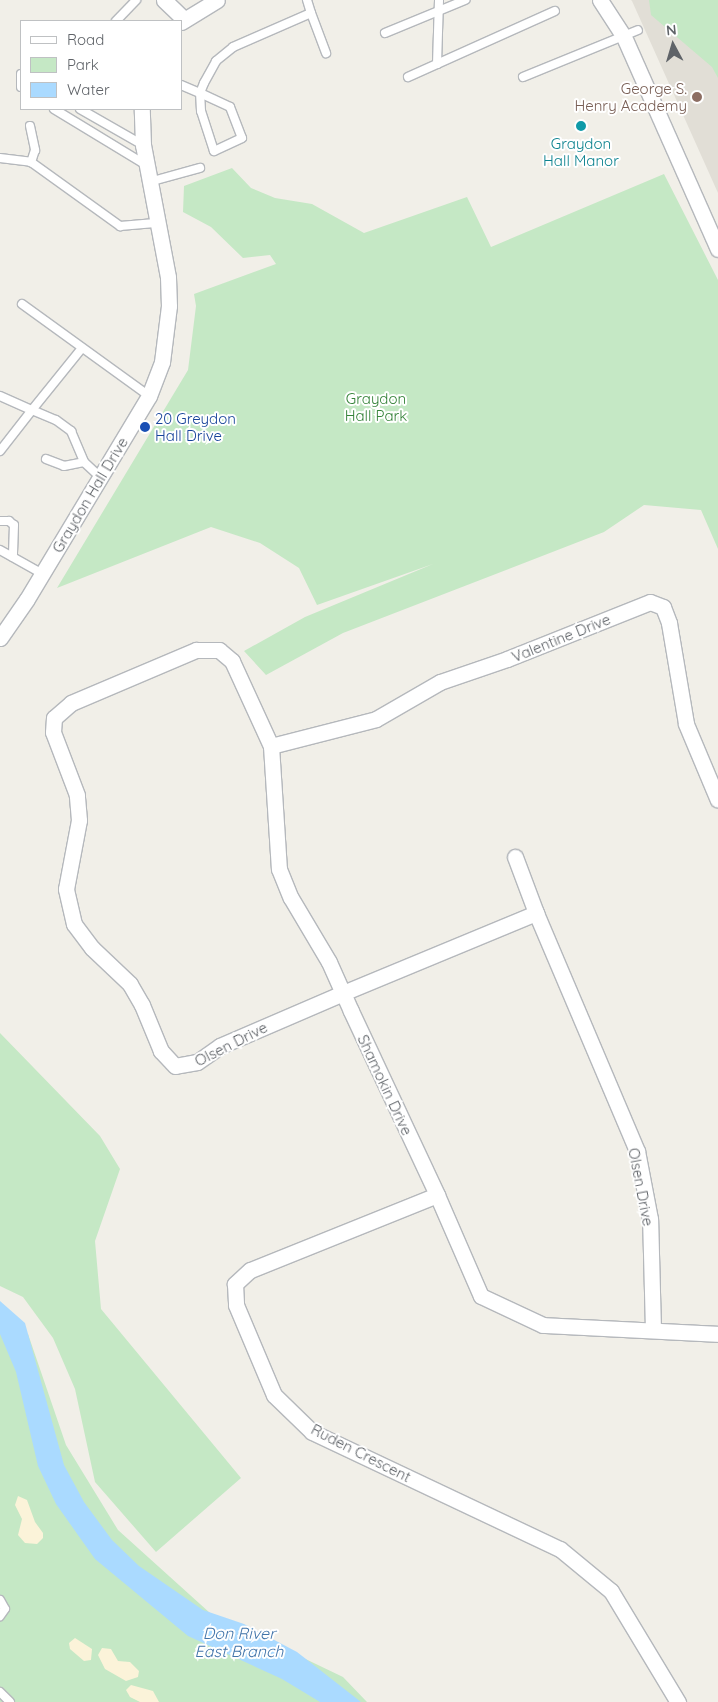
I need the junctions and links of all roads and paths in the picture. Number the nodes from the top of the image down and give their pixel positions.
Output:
1 (136, 0) edge
2 (164, 0) edge
3 (217, 0) edge
4 (307, 0) edge
5 (439, 0) edge
6 (465, 0) edge
7 (600, 0) edge
8 (439, 10) junction
9 (555, 11) dead end
10 (311, 13) junction
11 (117, 20) edge
12 (183, 21) edge
13 (638, 30) dead end
14 (385, 33) dead end
15 (624, 37) junction
16 (326, 53) dead end
17 (437, 64) junction
18 (408, 77) dead end
19 (523, 77) dead end
20 (182, 85) edge
21 (200, 93) junction
22 (56, 110) edge
23 (78, 110) edge
24 (81, 110) edge
25 (142, 110) edge
26 (73, 120) junction
27 (30, 126) dead end
28 (142, 145) junction
29 (0, 158) edge
30 (31, 162) junction
31 (146, 165) junction
32 (200, 168) dead end
33 (149, 182) junction
34 (158, 223) junction
35 (718, 249) edge
36 (22, 304) dead end
37 (82, 348) junction
38 (0, 396) edge
39 (149, 396) junction
40 (32, 410) junction
41 (0, 450) edge
42 (46, 459) dead end
43 (84, 462) junction
44 (100, 477) junction
45 (0, 521) edge
46 (0, 550) edge
47 (13, 557) junction
48 (43, 574) junction
49 (0, 638) edge
50 (218, 650) joint
51 (271, 746) junction
52 (718, 800) edge
53 (515, 857) dead end
54 (536, 913) junction
55 (342, 993) junction
56 (437, 1195) junction
57 (653, 1330) junction
58 (718, 1334) edge
59 (0, 1600) edge
60 (0, 1616) edge
61 (0, 1692) edge
62 (10, 1702) edge
63 (678, 1702) edge

1 - 11 lane
2 - 12 street
3 - 12 street
4 - 10 lane
5 - 8 lane
6 - 8 lane
7 - 15 street
8 - 14 lane
8 - 17 lane
9 - 17 lane
10 - 16 lane
10 - 21 lane
13 - 15 lane
15 - 19 lane
15 - 35 street
17 - 18 lane
20 - 21 lane
21 - 21 lane
22 - 26 lane
23 - 26 lane
24 - 28 lane
25 - 28 street, Graydon Hall Drive
26 - 31 lane
27 - 30 lane
28 - 31 street, Graydon Hall Drive
29 - 30 lane
30 - 34 lane
31 - 33 street, Graydon Hall Drive
32 - 33 lane
33 - 34 street, Graydon Hall Drive
34 - 39 street, Graydon Hall Drive
36 - 37 lane
37 - 39 lane
37 - 40 lane
38 - 40 lane
39 - 44 street, Graydon Hall Drive
40 - 41 lane
40 - 43 lane
42 - 43 lane
43 - 44 lane
44 - 48 street, Graydon Hall Drive
45 - 47 lane
46 - 47 lane
47 - 48 lane
48 - 49 street, Graydon Hall Drive
50 - 51 street, Shamokin Drive
50 - 55 street, Olsen Drive
51 - 52 street, Valentine Drive
51 - 55 street, Shamokin Drive
53 - 54 street, Olsen Drive
54 - 55 street, Olsen Drive
54 - 57 street, Olsen Drive
55 - 56 street, Shamokin Drive
56 - 57 street, Shamokin Drive
56 - 63 street, Ruden Crescent
57 - 58 street, Shamokin Drive
59 - 60 lane
61 - 62 lane

